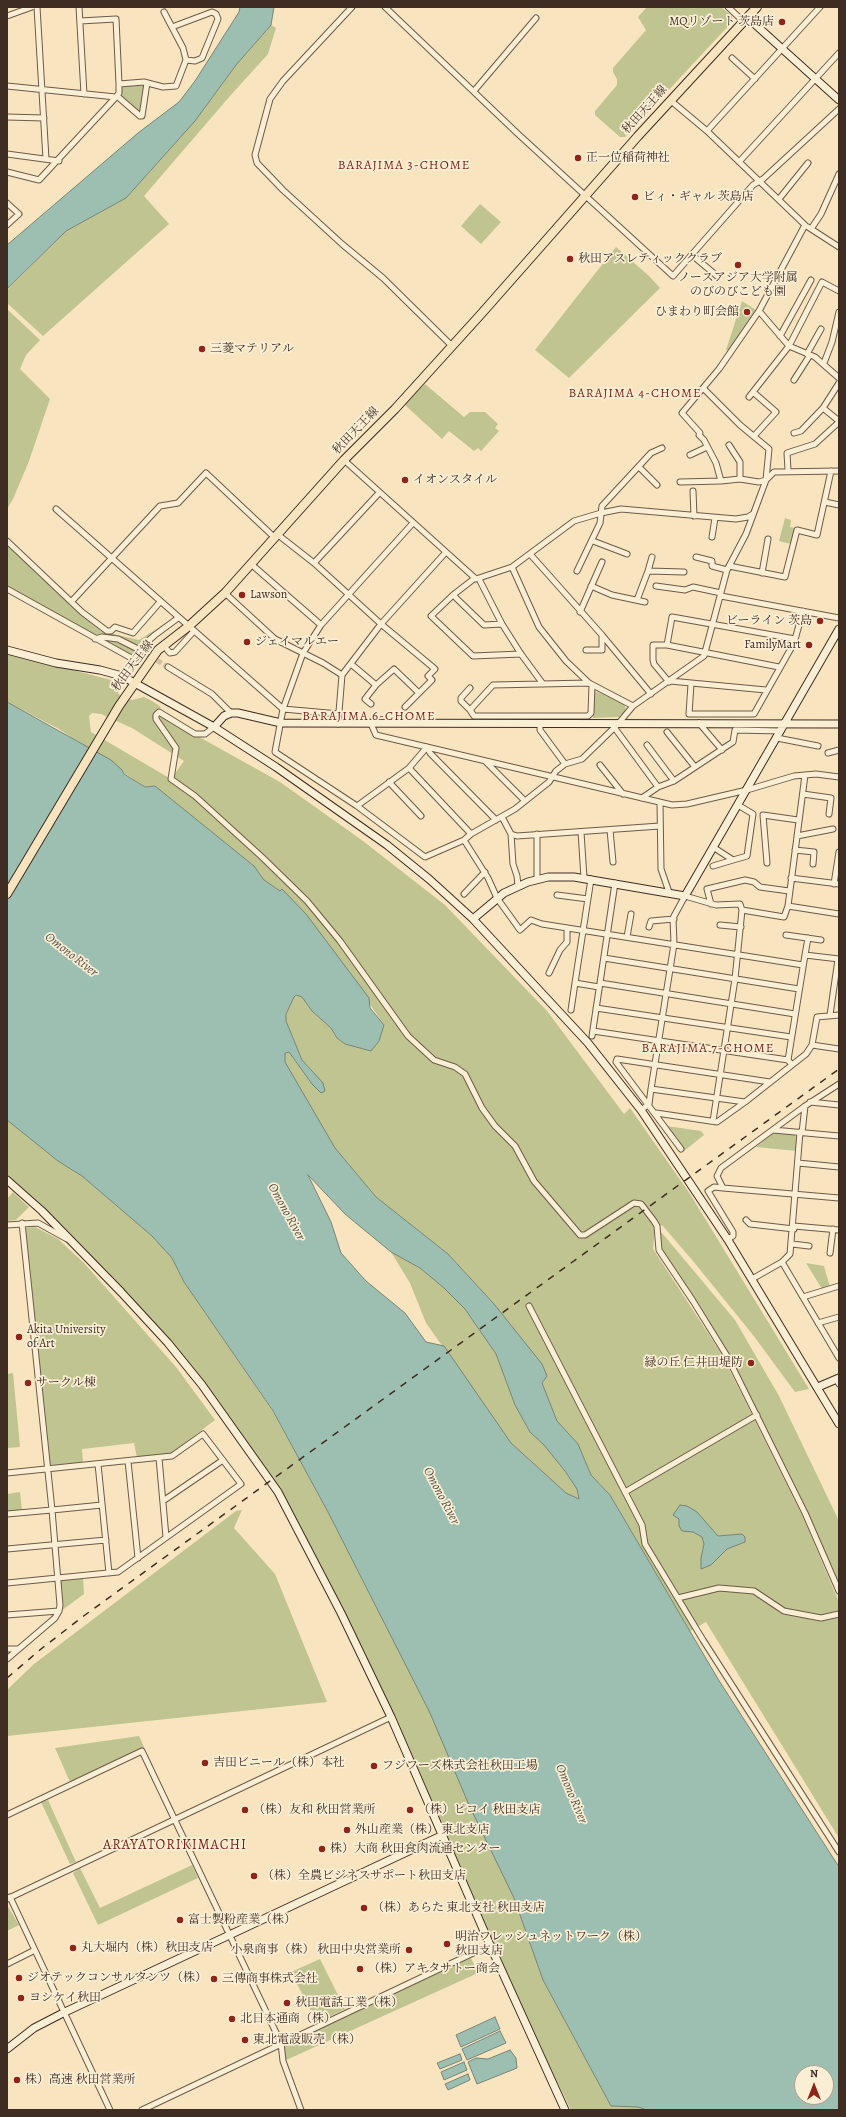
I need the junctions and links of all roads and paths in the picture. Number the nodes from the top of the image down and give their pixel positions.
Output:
1 (32, 7) edge
2 (37, 7) edge
3 (79, 7) edge
4 (352, 7) edge
5 (386, 7) edge
6 (728, 7) edge
7 (757, 7) edge
8 (820, 7) edge
9 (164, 12) dead end
10 (7, 16) edge
11 (536, 18) dead end
12 (746, 20) junction
13 (80, 21) junction
14 (172, 28) junction
15 (782, 49) junction
16 (839, 53) edge
17 (732, 58) dead end
18 (186, 60) junction
19 (755, 79) junction
20 (815, 79) junction
21 (147, 83) junction
22 (119, 84) junction
23 (7, 86) edge
24 (43, 90) junction
25 (474, 91) junction
26 (84, 94) junction
27 (116, 97) junction
28 (670, 100) junction
29 (839, 100) edge
30 (839, 109) edge
31 (7, 117) edge
32 (44, 118) junction
33 (707, 131) junction
34 (7, 154) edge
35 (46, 159) junction
36 (59, 160) junction
37 (739, 162) junction
38 (808, 163) dead end
39 (7, 172) edge
40 (839, 174) edge
41 (758, 181) junction
42 (838, 182) edge
43 (586, 196) junction
44 (779, 199) junction
45 (7, 203) edge
46 (7, 225) edge
47 (805, 226) junction
48 (811, 228) junction
49 (839, 247) edge
50 (692, 255) junction
51 (717, 276) dead end
52 (811, 280) dead end
53 (839, 290) edge
54 (759, 311) junction
55 (839, 312) edge
56 (821, 329) dead end
57 (780, 336) junction
58 (451, 345) junction
59 (789, 346) junction
60 (809, 354) junction
61 (824, 363) junction
62 (839, 378) edge
63 (794, 380) dead end
64 (839, 383) edge
65 (704, 389) junction
66 (823, 408) junction
67 (839, 421) edge
68 (794, 433) dead end
69 (754, 436) junction
70 (729, 445) dead end
71 (706, 446) junction
72 (662, 448) dead end
73 (690, 456) dead end
74 (344, 460) junction
75 (639, 467) junction
76 (788, 470) junction
77 (839, 471) edge
78 (831, 472) junction
79 (740, 479) junction
80 (721, 480) junction
81 (766, 480) junction
82 (680, 482) dead end
83 (658, 485) dead end
84 (693, 491) dead end
85 (380, 493) junction
86 (825, 502) junction
87 (839, 505) edge
88 (56, 509) dead end
89 (600, 513) junction
90 (753, 514) junction
91 (694, 516) junction
92 (715, 518) junction
93 (413, 523) junction
94 (276, 536) junction
95 (712, 537) dead end
96 (768, 539) dead end
97 (7, 541) edge
98 (593, 541) junction
99 (446, 552) junction
100 (530, 554) junction
101 (627, 554) dead end
102 (652, 557) dead end
103 (696, 557) dead end
104 (112, 558) junction
105 (602, 562) dead end
106 (314, 563) junction
107 (251, 564) junction
108 (512, 567) junction
109 (728, 568) junction
110 (577, 571) dead end
111 (648, 571) junction
112 (684, 572) dead end
113 (762, 573) junction
114 (476, 579) junction
115 (591, 586) junction
116 (656, 586) dead end
117 (7, 589) edge
118 (225, 593) junction
119 (349, 594) junction
120 (721, 594) junction
121 (453, 595) junction
122 (637, 600) junction
123 (72, 601) junction
124 (160, 602) junction
125 (644, 602) dead end
126 (803, 611) junction
127 (580, 612) junction
128 (178, 618) junction
129 (839, 618) edge
130 (381, 624) junction
131 (502, 624) junction
132 (714, 624) junction
133 (321, 625) junction
134 (192, 628) junction
135 (839, 629) edge
136 (602, 635) junction
137 (95, 639) junction
138 (795, 639) junction
139 (164, 646) junction
140 (667, 646) junction
141 (138, 649) tunnel mouth
142 (7, 650) edge
143 (586, 650) dead end
144 (303, 653) junction
145 (706, 653) junction
146 (520, 654) junction
147 (352, 664) junction
148 (168, 667) tunnel mouth
149 (779, 667) junction
150 (342, 675) junction
151 (670, 681) junction
152 (134, 684) junction
153 (543, 684) junction
154 (590, 684) junction
155 (691, 684) junction
156 (376, 686) junction
157 (470, 688) dead end
158 (766, 690) junction
159 (419, 693) junction
160 (651, 694) junction
161 (371, 704) dead end
162 (633, 706) junction
163 (405, 707) dead end
164 (283, 709) junction
165 (470, 710) junction
166 (231, 713) junction
167 (338, 714) junction
168 (281, 723) junction
169 (699, 723) junction
170 (785, 723) junction
171 (338, 724) junction
172 (371, 724) junction
173 (540, 724) junction
174 (839, 724) edge
175 (616, 725) junction
176 (214, 727) junction
177 (781, 731) junction
178 (668, 732) dead end
179 (777, 738) junction
180 (648, 745) dead end
181 (818, 746) dead end
182 (427, 747) junction
183 (722, 750) junction
184 (839, 750) edge
185 (828, 753) dead end
186 (485, 761) junction
187 (564, 764) junction
188 (600, 765) dead end
189 (695, 767) junction
190 (409, 768) junction
191 (805, 775) junction
192 (839, 777) edge
193 (552, 778) junction
194 (674, 781) junction
195 (389, 782) junction
196 (658, 787) junction
197 (747, 790) junction
198 (623, 794) junction
199 (803, 794) junction
200 (642, 798) junction
201 (525, 801) junction
202 (660, 803) junction
203 (738, 805) junction
204 (357, 806) junction
205 (829, 814) dead end
206 (422, 816) dead end
207 (502, 817) junction
208 (496, 820) junction
209 (798, 820) junction
210 (660, 826) junction
211 (833, 829) dead end
212 (610, 830) junction
213 (581, 832) junction
214 (471, 834) junction
215 (511, 834) junction
216 (537, 834) junction
217 (797, 836) junction
218 (464, 840) junction
219 (713, 847) junction
220 (795, 850) junction
221 (839, 854) edge
222 (733, 860) junction
223 (613, 862) dead end
224 (767, 863) dead end
225 (813, 864) dead end
226 (713, 866) dead end
227 (485, 872) junction
228 (791, 878) junction
229 (537, 879) junction
230 (587, 879) junction
231 (615, 883) junction
232 (836, 884) edge
233 (518, 886) junction
234 (789, 891) junction
235 (669, 892) junction
236 (7, 894) edge
237 (464, 894) dead end
238 (557, 895) dead end
239 (686, 896) junction
240 (497, 898) junction
241 (588, 899) junction
242 (711, 904) junction
243 (788, 906) junction
244 (742, 910) junction
245 (631, 914) dead end
246 (839, 914) edge
247 (473, 919) junction
248 (674, 919) junction
249 (720, 925) dead end
250 (650, 927) dead end
251 (741, 927) junction
252 (567, 928) junction
253 (583, 930) junction
254 (607, 934) junction
255 (786, 935) dead end
256 (627, 937) junction
257 (808, 938) junction
258 (821, 940) dead end
259 (674, 944) junction
260 (738, 954) junction
261 (805, 955) junction
262 (604, 958) junction
263 (838, 959) edge
264 (803, 965) junction
265 (670, 968) junction
266 (550, 973) dead end
267 (735, 979) junction
268 (575, 983) junction
269 (600, 985) junction
270 (799, 988) junction
271 (666, 993) junction
272 (731, 1003) junction
273 (596, 1008) junction
274 (571, 1010) dead end
275 (795, 1014) junction
276 (830, 1015) junction
277 (839, 1015) edge
278 (662, 1018) junction
279 (727, 1028) junction
280 (791, 1037) junction
281 (659, 1041) junction
282 (812, 1045) junction
283 (839, 1049) edge
284 (724, 1051) junction
285 (788, 1060) junction
286 (655, 1065) junction
287 (792, 1065) junction
288 (720, 1074) junction
289 (770, 1082) junction
290 (839, 1084) edge
291 (652, 1090) junction
292 (716, 1097) junction
293 (745, 1102) junction
294 (810, 1102) junction
295 (649, 1104) junction
296 (839, 1104) edge
297 (804, 1106) junction
298 (641, 1110) junction
299 (656, 1113) junction
300 (712, 1121) junction
301 (773, 1130) junction
302 (801, 1133) junction
303 (839, 1136) edge
304 (681, 1150) dead end
305 (798, 1163) junction
306 (839, 1167) edge
307 (7, 1180) edge
308 (723, 1188) junction
309 (796, 1194) junction
310 (839, 1198) edge
311 (746, 1220) dead end
312 (22, 1224) junction
313 (7, 1225) edge
314 (794, 1227) junction
315 (833, 1229) junction
316 (839, 1230) edge
317 (728, 1239) junction
318 (73, 1243) junction
319 (792, 1244) junction
320 (809, 1246) dead end
321 (830, 1253) dead end
322 (782, 1262) junction
323 (752, 1279) junction
324 (839, 1286) edge
325 (803, 1297) junction
326 (529, 1306) dead end
327 (839, 1317) edge
328 (818, 1323) junction
329 (836, 1348) edge
330 (839, 1358) edge
331 (838, 1380) edge
332 (818, 1387) junction
333 (757, 1415) junction
334 (839, 1424) edge
335 (159, 1458) junction
336 (223, 1460) junction
337 (128, 1461) junction
338 (98, 1464) junction
339 (47, 1469) junction
340 (7, 1473) edge
341 (625, 1492) junction
342 (163, 1501) junction
343 (102, 1505) junction
344 (52, 1510) junction
345 (7, 1514) edge
346 (166, 1537) junction
347 (106, 1540) junction
348 (54, 1544) junction
349 (7, 1549) edge
350 (138, 1558) junction
351 (109, 1573) junction
352 (58, 1578) junction
353 (7, 1583) edge
354 (839, 1591) edge
355 (678, 1598) junction
356 (59, 1611) junction
357 (839, 1614) edge
358 (7, 1616) edge
359 (7, 1649) edge
360 (18, 1649) junction
361 (7, 1659) edge
362 (391, 1717) junction
363 (7, 1815) edge
364 (175, 1819) junction
365 (443, 1835) junction
366 (839, 1852) edge
367 (8, 1898) edge
368 (230, 1934) junction
369 (490, 1946) junction
370 (35, 1950) junction
371 (7, 1964) edge
372 (65, 2012) junction
373 (281, 2043) junction
374 (7, 2049) edge
375 (110, 2110) edge
376 (142, 2110) edge
377 (301, 2110) edge
378 (565, 2110) edge

1 - 10 street
2 - 24 street
3 - 13 street
4 - 58 street
5 - 25 street
6 - 12 street
7 - 12 main road, 秋田天王線
8 - 15 street
9 - 14 street
11 - 25 street
12 - 15 street
12 - 28 main road, 秋田天王線
13 - 22 street
13 - 26 street
14 - 18 street
14 - 18 street
15 - 19 street
15 - 20 street
16 - 20 street
17 - 19 street
18 - 21 street
19 - 33 street
20 - 29 street
20 - 37 street
21 - 22 street
21 - 27 street
22 - 27 street
23 - 24 street
24 - 26 street
24 - 32 street
25 - 43 street
26 - 27 street
27 - 36 street
28 - 33 street
28 - 43 main road, 秋田天王線
30 - 41 street
31 - 32 street
32 - 35 street
33 - 37 street
34 - 35 street
35 - 36 street
36 - 39 street
37 - 41 street
38 - 44 street
40 - 42 street
41 - 44 street
41 - 50 street
42 - 48 street
43 - 50 street
43 - 58 main road, 秋田天王線
44 - 47 street
45 - 46 street
47 - 48 street
47 - 54 street
48 - 49 street
50 - 51 street
52 - 57 street
53 - 59 street
54 - 57 street
54 - 65 street
55 - 61 street
56 - 60 street
57 - 59 street
58 - 74 main road, 秋田天王線
59 - 60 street
59 - 69 street
60 - 61 street
60 - 63 street
61 - 62 street
64 - 66 street
65 - 69 street
65 - 71 street
66 - 67 street
66 - 68 street
67 - 76 street
69 - 81 street
70 - 79 street
71 - 73 street
71 - 80 street
72 - 75 street
74 - 85 street
74 - 94 main road, 秋田天王線
75 - 83 street
75 - 89 street
76 - 78 street
76 - 81 street
77 - 78 street
78 - 86 street
79 - 80 street
79 - 81 street
80 - 82 street
81 - 90 street
84 - 91 street
85 - 93 street
85 - 106 street
86 - 87 street
86 - 113 street
88 - 104 street
89 - 91 street
89 - 98 street
89 - 100 street
90 - 92 street
90 - 109 street
91 - 92 street
92 - 95 street
93 - 99 street
93 - 119 street
94 - 104 street
94 - 106 street
94 - 107 main road, 秋田天王線
96 - 113 street
97 - 123 street
98 - 101 street
98 - 110 street
99 - 114 street
99 - 130 street
100 - 108 street
100 - 127 street
102 - 111 street
103 - 109 street
104 - 123 street
104 - 124 street
105 - 115 street
106 - 119 street
107 - 118 main road, 秋田天王線
107 - 133 street
108 - 114 street
108 - 154 street
109 - 113 street
109 - 120 street
111 - 112 street
111 - 122 street
114 - 121 street
114 - 131 street
115 - 122 street
115 - 127 street
116 - 120 street
117 - 137 street
118 - 134 main road, 秋田天王線
118 - 144 street
119 - 130 street
119 - 133 street
120 - 126 street
120 - 132 street
121 - 131 street
121 - 146 street
122 - 125 street
123 - 124 street
124 - 128 street
126 - 129 street
126 - 138 street
127 - 136 street
128 - 134 street
128 - 137 street
130 - 147 street
130 - 159 street
131 - 146 street
132 - 138 street
132 - 140 street
132 - 145 street
133 - 144 street
134 - 139 main road, 秋田天王線
134 - 139 street
134 - 164 street
135 - 170 street
136 - 143 street
136 - 160 street
137 - 141 street
138 - 149 street
139 - 152 main road, 秋田天王線
140 - 145 street
140 - 151 street
142 - 152 street
144 - 150 street
144 - 164 street
145 - 149 street
145 - 151 street
146 - 153 street
147 - 150 street
147 - 156 street
148 - 166 street
149 - 158 street
150 - 167 street
151 - 155 street
151 - 160 street
152 - 176 street
152 - 236 main road, 秋田天王線
153 - 154 street
153 - 165 street
154 - 162 street
154 - 165 street
155 - 158 street
155 - 158 street
156 - 159 street
156 - 161 street
157 - 165 street
159 - 163 street
160 - 162 street
162 - 175 street
164 - 167 street
164 - 168 street
166 - 168 street
166 - 176 street
167 - 171 street
168 - 171 street
168 - 204 street
169 - 170 street
169 - 175 street
169 - 183 street
170 - 174 street
170 - 177 street
171 - 172 street
172 - 173 street
172 - 182 street
173 - 175 street
173 - 187 street
175 - 187 street
175 - 196 street
176 - 247 street
176 - 333 street
177 - 179 street
177 - 183 street
178 - 189 street
179 - 181 street
179 - 197 street
180 - 194 street
182 - 186 street
182 - 190 street
182 - 208 street
183 - 189 street
184 - 185 street
186 - 193 street
186 - 201 street
187 - 193 street
188 - 198 street
189 - 194 street
190 - 195 street
190 - 214 street
191 - 192 street
191 - 197 street
191 - 199 street
193 - 198 street
193 - 201 street
194 - 196 street
195 - 204 street
195 - 206 street
196 - 200 street
197 - 202 street
197 - 203 street
198 - 200 street
199 - 205 street
199 - 209 street
200 - 202 street
201 - 207 street
202 - 210 street
203 - 219 street
203 - 222 street
204 - 218 street
207 - 208 street
207 - 215 street
208 - 214 street
209 - 217 street
209 - 224 street
210 - 212 street
210 - 235 street
211 - 217 street
212 - 213 street
212 - 223 street
213 - 216 street
213 - 230 street
214 - 218 street
215 - 216 street
215 - 233 street
216 - 229 street
217 - 220 street
218 - 227 street
219 - 222 street
219 - 239 street
220 - 225 street
220 - 228 street
221 - 232 street
222 - 226 street
227 - 237 street
227 - 240 street
228 - 232 street
228 - 234 street
229 - 230 street
229 - 233 street
230 - 231 street
230 - 241 street
231 - 235 street
231 - 254 street
233 - 240 street
234 - 242 street
234 - 243 street
235 - 239 street
238 - 241 street
239 - 242 street
239 - 248 street
240 - 247 street
240 - 252 street
241 - 253 street
242 - 244 street
243 - 244 street
243 - 246 street
244 - 251 street
245 - 256 street
247 - 298 street
248 - 250 street
248 - 259 street
249 - 251 street
251 - 260 street
252 - 253 street
252 - 266 street
253 - 254 street
253 - 268 street
254 - 256 street
254 - 262 street
255 - 257 street
256 - 259 street
257 - 258 street
257 - 261 street
259 - 260 street
259 - 265 street
260 - 264 street
260 - 267 street
261 - 263 street
261 - 264 street
262 - 265 street
262 - 269 street
263 - 276 street
264 - 270 street
265 - 267 street
265 - 271 street
267 - 270 street
267 - 272 street
268 - 269 street
268 - 274 street
269 - 271 street
269 - 273 street
270 - 275 street
271 - 272 street
271 - 278 street
272 - 275 street
272 - 279 street
273 - 278 street
273 - 281 street
275 - 280 street
276 - 277 street
276 - 282 street
278 - 279 street
278 - 281 street
279 - 280 street
279 - 284 street
280 - 285 street
281 - 284 street
281 - 286 street
282 - 283 street
282 - 287 street
284 - 285 street
284 - 288 street
285 - 287 street
286 - 288 street
286 - 291 street
286 - 295 street
287 - 289 street
288 - 289 street
288 - 292 street
289 - 293 street
290 - 294 street
291 - 292 street
291 - 295 street
292 - 293 street
292 - 300 street
293 - 300 street
294 - 296 street
294 - 297 street
295 - 298 street
295 - 299 street
297 - 301 street
297 - 302 street
298 - 317 street
299 - 300 street
299 - 304 street
301 - 302 street
301 - 308 street
302 - 303 street
302 - 305 street
305 - 306 street
305 - 309 street
307 - 318 street
308 - 309 street
308 - 317 street
309 - 310 street
309 - 314 street
311 - 314 street
312 - 313 street
312 - 318 street
312 - 339 street
314 - 315 street
314 - 319 street
315 - 316 street
315 - 321 street
317 - 323 street
318 - 362 street
319 - 320 street
319 - 322 street
322 - 323 street
322 - 325 street
323 - 332 street
324 - 325 street
325 - 328 street
326 - 341 street
327 - 328 street
328 - 329 street
329 - 330 street
331 - 332 street
332 - 334 street
333 - 341 street
333 - 354 street
335 - 336 street
335 - 337 street
335 - 342 street
336 - 342 street
336 - 346 street
337 - 338 street
337 - 350 street
338 - 339 street
338 - 343 street
339 - 340 street
339 - 344 street
341 - 355 street
342 - 346 street
343 - 344 street
343 - 347 street
344 - 345 street
344 - 348 street
346 - 350 street
347 - 348 street
347 - 351 street
348 - 349 street
348 - 352 street
350 - 351 street
351 - 352 street
352 - 353 street
352 - 356 street
355 - 357 street
355 - 366 street
356 - 358 street
356 - 360 street
359 - 360 street
360 - 361 street
362 - 364 street
362 - 365 street
363 - 364 street
364 - 367 street
364 - 368 street
365 - 368 street
365 - 369 street
367 - 370 street
368 - 372 street
368 - 373 street
369 - 373 street
369 - 378 street
370 - 371 street
370 - 372 street
372 - 374 street
372 - 375 street
373 - 376 street
373 - 377 street

